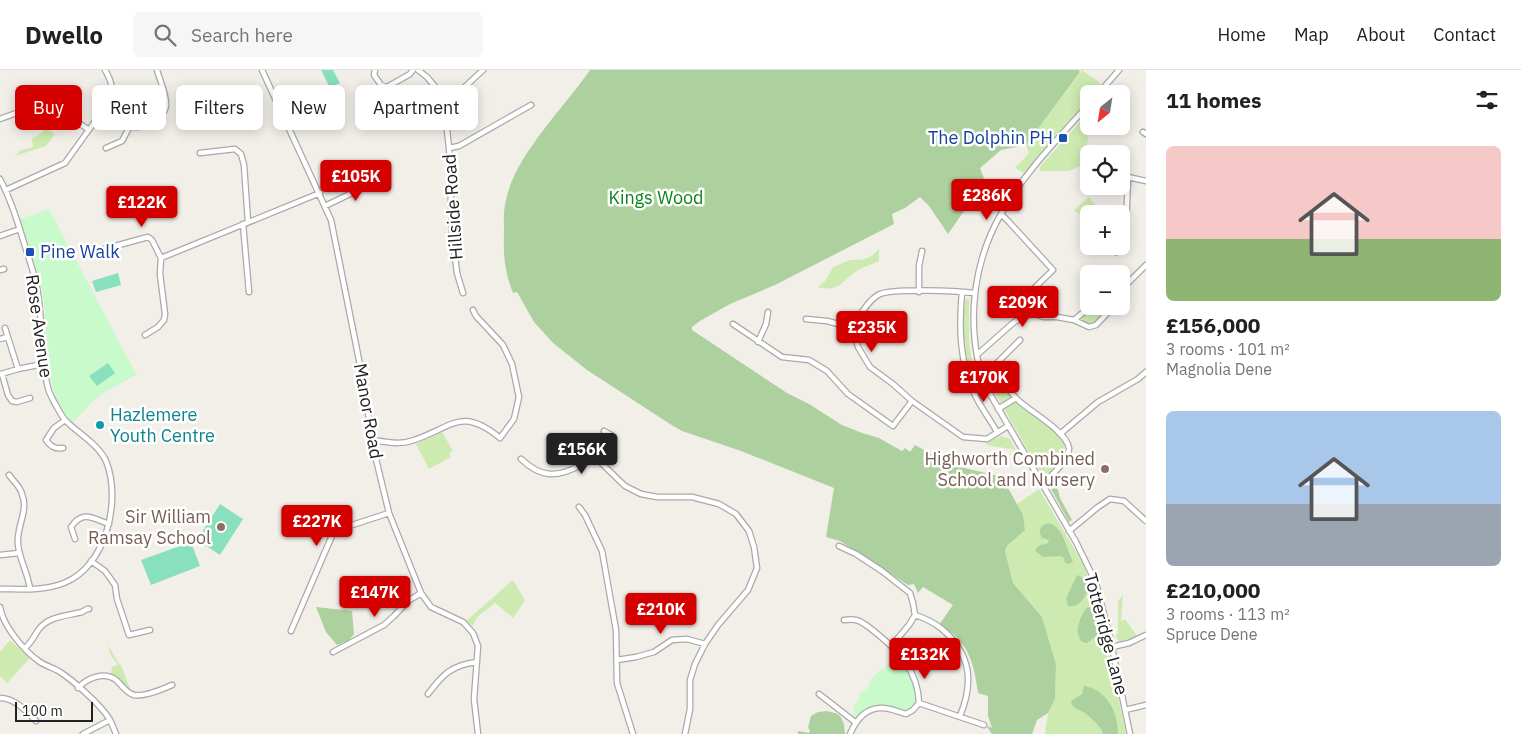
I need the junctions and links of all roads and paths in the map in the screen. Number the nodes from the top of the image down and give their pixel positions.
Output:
1 (105, 70) edge
2 (157, 70) edge
3 (262, 70) edge
4 (375, 70) edge
5 (413, 70) edge
6 (418, 70) edge
7 (483, 70) edge
8 (1119, 70) edge
9 (112, 85) edge
10 (161, 85) edge
11 (434, 85) edge
12 (467, 85) edge
13 (1106, 85) edge
14 (531, 105) dead end
15 (1080, 114) edge
16 (0, 119) edge
17 (92, 126) edge
18 (89, 130) junction
19 (128, 130) edge
20 (447, 130) edge
21 (106, 148) dead end
22 (449, 148) junction
23 (200, 153) dead end
24 (1130, 177) edge
25 (0, 179) edge
26 (379, 180) dead end
27 (1146, 181) edge
28 (6, 190) junction
29 (320, 193) junction
30 (325, 206) junction
31 (1000, 214) junction
32 (246, 223) junction
33 (20, 229) junction
34 (0, 236) edge
35 (104, 249) dead end
36 (922, 250) dead end
37 (161, 258) junction
38 (1146, 265) edge
39 (1130, 281) edge
40 (249, 292) dead end
41 (919, 292) junction
42 (962, 292) junction
43 (463, 293) dead end
44 (974, 293) junction
45 (1026, 296) dead end
46 (473, 310) dead end
47 (768, 312) dead end
48 (1080, 315) edge
49 (1105, 315) edge
50 (806, 319) dead end
51 (1074, 320) junction
52 (733, 324) dead end
53 (5, 328) dead end
54 (853, 328) junction
55 (145, 335) dead end
56 (7, 336) junction
57 (0, 339) edge
58 (1020, 340) dead end
59 (758, 342) junction
60 (978, 354) junction
61 (43, 364) junction
62 (992, 368) junction
63 (18, 369) junction
64 (980, 370) junction
65 (1146, 372) edge
66 (1, 374) edge
67 (30, 398) dead end
68 (1016, 398) junction
69 (912, 401) junction
70 (998, 409) junction
71 (65, 420) junction
72 (1008, 426) junction
73 (604, 431) dead end
74 (997, 432) junction
75 (1060, 434) junction
76 (46, 440) junction
77 (373, 440) junction
78 (40, 443) dead end
79 (63, 448) dead end
80 (595, 457) junction
81 (521, 459) dead end
82 (9, 475) dead end
83 (1042, 485) junction
84 (579, 507) dead end
85 (389, 513) junction
86 (1146, 521) edge
87 (109, 524) junction
88 (1069, 530) junction
89 (75, 539) dead end
90 (839, 546) dead end
91 (19, 553) junction
92 (0, 555) edge
93 (91, 561) junction
94 (0, 589) edge
95 (30, 589) junction
96 (421, 593) junction
97 (0, 607) edge
98 (89, 609) dead end
99 (915, 615) junction
100 (1, 616) edge
101 (844, 620) dead end
102 (150, 630) dead end
103 (291, 631) dead end
104 (1146, 635) edge
105 (705, 644) junction
106 (892, 645) junction
107 (1112, 647) junction
108 (25, 648) junction
109 (333, 652) dead end
110 (617, 660) junction
111 (477, 662) junction
112 (172, 685) dead end
113 (78, 688) junction
114 (428, 694) dead end
115 (819, 694) dead end
116 (0, 698) edge
117 (919, 703) junction
118 (1146, 705) edge
119 (1125, 710) junction
120 (960, 716) junction
121 (110, 720) junction
122 (36, 721) dead end
123 (855, 722) junction
124 (984, 725) dead end
125 (84, 734) edge
126 (116, 734) edge
127 (478, 734) edge
128 (633, 734) edge
129 (685, 734) edge
130 (850, 734) edge
131 (1130, 734) edge

1 - 9 street
2 - 10 street
3 - 29 street, Manor Road
4 - 5 street
6 - 11 street, Hillside Road
7 - 12 street
8 - 13 street
14 - 22 street
15 - 31 street, Totteridge Lane
16 - 18 street
17 - 18 street
18 - 28 street
19 - 21 street
20 - 22 street, Hillside Road
22 - 43 street, Hillside Road
23 - 32 street
24 - 27 street
25 - 28 street, Rose Avenue
26 - 30 street
28 - 33 street, Rose Avenue
29 - 30 street, Manor Road
29 - 32 street
30 - 77 street, Manor Road
31 - 44 street, Totteridge Lane
31 - 45 street
32 - 37 street
32 - 40 street
33 - 34 street
33 - 61 street, Rose Avenue
35 - 37 street
36 - 41 street
37 - 55 street
38 - 39 street
41 - 42 street
41 - 54 street
42 - 44 street
42 - 74 street
44 - 60 street, Totteridge Lane
46 - 77 street
47 - 59 street
48 - 51 street
49 - 51 street
50 - 54 street
51 - 60 street
52 - 59 street
53 - 56 street
54 - 69 street
56 - 57 street
56 - 63 street
58 - 62 street
59 - 69 street
60 - 64 street, Totteridge Lane
61 - 63 street
61 - 71 street, Rose Avenue
62 - 64 street
62 - 68 street
63 - 66 street
64 - 70 street, Totteridge Lane
65 - 75 street
66 - 67 street
68 - 70 street
68 - 75 street
69 - 74 street
70 - 72 street, Totteridge Lane
71 - 76 street
71 - 87 street, Rose Avenue
72 - 74 street
72 - 83 street, Totteridge Lane
73 - 80 street
75 - 83 street
76 - 78 street
76 - 79 street
77 - 85 street, Manor Road
80 - 81 street
80 - 105 street
82 - 91 street
83 - 88 street, Totteridge Lane
84 - 110 street
85 - 96 street, Manor Road
85 - 103 street
86 - 88 street
87 - 89 street
87 - 93 street, Rose Avenue
88 - 107 street, Totteridge Lane
90 - 99 street
91 - 92 street
91 - 95 street
93 - 95 street, Rose Avenue
93 - 102 street
94 - 95 street, Rose Avenue
96 - 109 street
96 - 111 street, Manor Road
97 - 100 street
98 - 108 street
99 - 106 street
99 - 120 street
100 - 108 street
101 - 106 street
104 - 107 street
105 - 110 street
105 - 129 street
106 - 117 street
107 - 119 street, Totteridge Lane
108 - 113 street
110 - 128 street
111 - 114 street
111 - 127 street, Manor Road
112 - 113 street
113 - 121 street
115 - 123 street
116 - 122 street
117 - 120 street
117 - 123 street
118 - 119 street
119 - 131 street, Totteridge Lane
120 - 124 street
121 - 125 street
121 - 126 street
123 - 130 street

